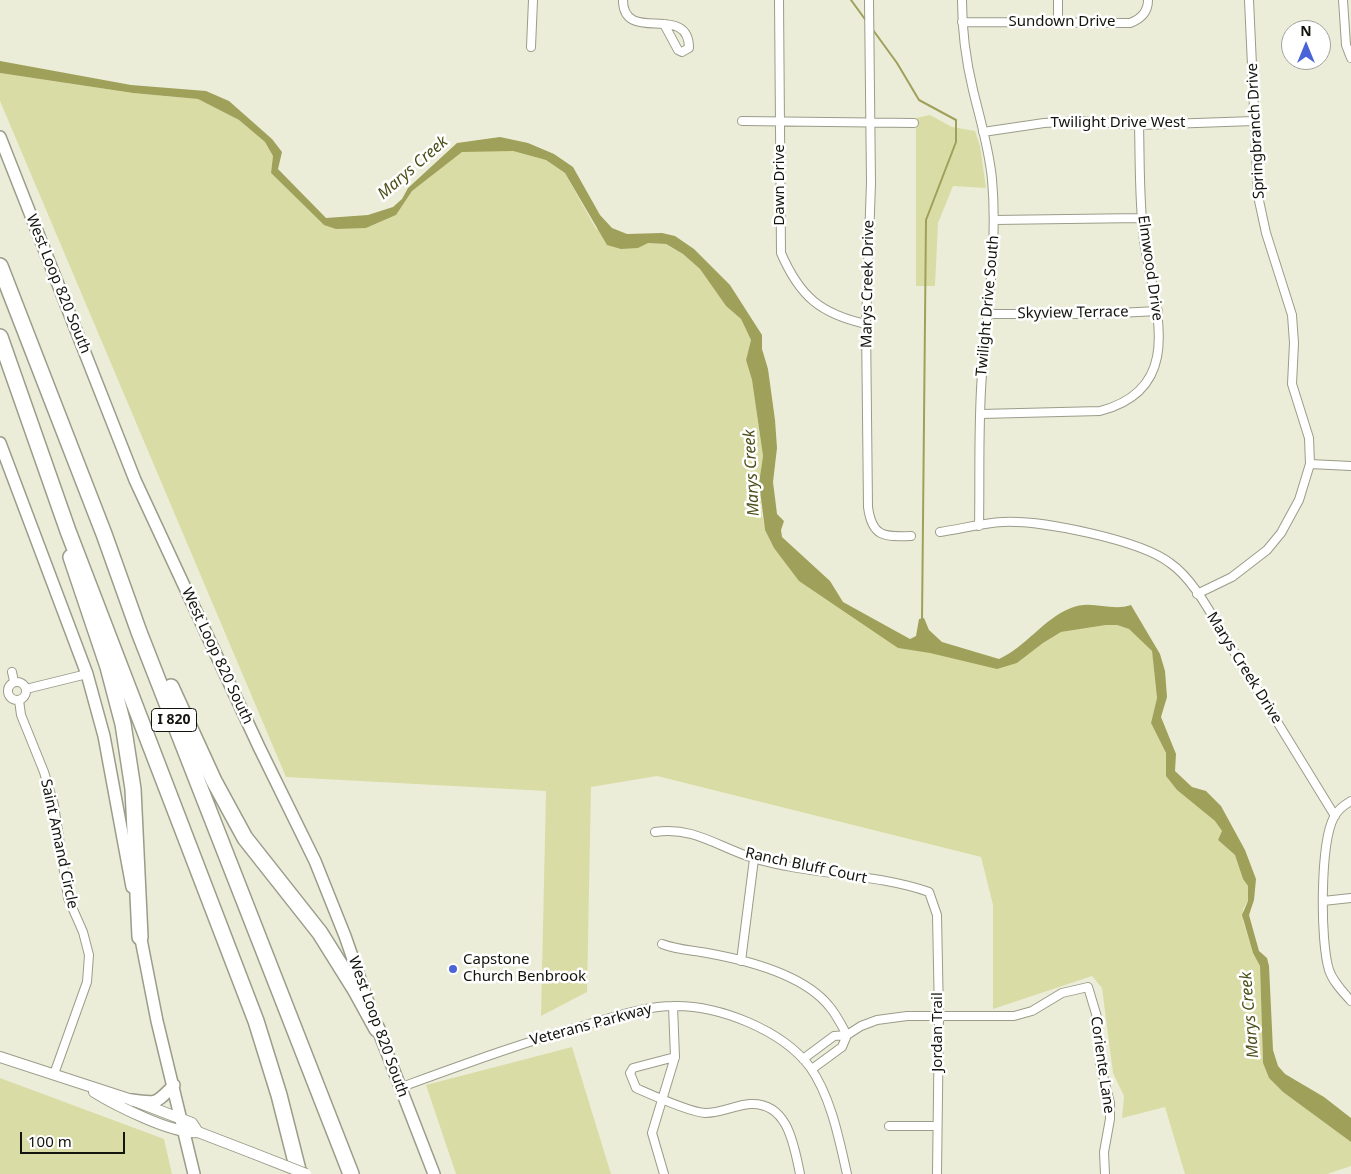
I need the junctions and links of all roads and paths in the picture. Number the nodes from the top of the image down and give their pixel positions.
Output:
1 (534, 0) edge
2 (623, 0) edge
3 (779, 0) edge
4 (869, 0) edge
5 (962, 0) edge
6 (1058, 0) edge
7 (1148, 0) edge
8 (1249, 0) edge
9 (1343, 0) edge
10 (962, 22) junction
11 (1058, 23) junction
12 (664, 24) dead end
13 (531, 47) dead end
14 (1351, 58) edge
15 (742, 121) dead end
16 (1254, 121) junction
17 (780, 122) junction
18 (869, 122) junction
19 (914, 123) dead end
20 (1139, 125) junction
21 (983, 132) junction
22 (0, 138) edge
23 (1142, 218) junction
24 (994, 220) junction
25 (0, 266) edge
26 (1158, 311) junction
27 (989, 314) junction
28 (866, 324) junction
29 (0, 336) edge
30 (980, 414) junction
31 (0, 443) edge
32 (3, 462) edge
33 (1310, 464) junction
34 (1351, 466) edge
35 (979, 526) junction
36 (68, 531) junction
37 (940, 532) dead end
38 (911, 536) dead end
39 (1196, 594) junction
40 (139, 632) junction
41 (12, 672) dead end
42 (87, 674) junction
43 (14, 682) junction
44 (26, 689) junction
45 (19, 700) junction
46 (1351, 801) edge
47 (1335, 816) junction
48 (655, 832) dead end
49 (754, 858) junction
50 (929, 892) joint
51 (1351, 898) edge
52 (1324, 901) junction
53 (140, 937) junction
54 (662, 944) dead end
55 (741, 961) junction
56 (1351, 1001) edge
57 (673, 1006) junction
58 (939, 1016) junction
59 (377, 1029) junction
60 (848, 1035) junction
61 (0, 1057) edge
62 (675, 1057) junction
63 (803, 1059) junction
64 (812, 1069) junction
65 (54, 1074) junction
66 (80, 1084) junction
67 (174, 1084) junction
68 (399, 1088) junction
69 (662, 1099) junction
70 (132, 1100) junction
71 (183, 1125) junction
72 (889, 1126) dead end
73 (937, 1126) junction
74 (847, 1173) edge
75 (194, 1174) edge
76 (299, 1174) edge
77 (306, 1174) edge
78 (351, 1174) edge
79 (434, 1174) edge
80 (664, 1174) edge
81 (800, 1174) edge
82 (837, 1174) edge
83 (937, 1174) edge
84 (1105, 1174) edge

1 - 13 street
2 - 12 street
3 - 17 street, Dawn Drive
4 - 18 street, Marys Creek Drive
5 - 10 street, Twilight Drive South
6 - 11 street
7 - 11 street, Sundown Drive
8 - 16 street, Springbranch Drive
9 - 14 street
10 - 11 street, Sundown Drive
10 - 21 street, Twilight Drive South
15 - 17 street
16 - 20 street, Twilight Drive West
16 - 33 street, Springbranch Drive
17 - 18 street
17 - 28 street, Dawn Drive
18 - 19 street
18 - 28 street, Marys Creek Drive
20 - 21 street, Twilight Drive West
20 - 23 street, Elmwood Drive
21 - 24 street, Twilight Drive South
22 - 59 main road, West Loop 820 South
23 - 24 street
23 - 26 street, Elmwood Drive
24 - 27 street, Twilight Drive South
25 - 40 highway, I 820
26 - 27 street, Skyview Terrace
26 - 30 street, Elmwood Drive
27 - 30 street, Twilight Drive South
28 - 38 street, Marys Creek Drive
29 - 36 highway, I 820
30 - 35 street, Twilight Drive South
31 - 32 main road
32 - 42 main road
33 - 34 street
33 - 39 street, Springbranch Drive
35 - 37 street, Marys Creek Drive
35 - 39 street, Marys Creek Drive
36 - 53 highway
36 - 76 highway, I 820
39 - 47 street, Marys Creek Drive
40 - 59 highway
40 - 78 highway, I 820
41 - 43 street
42 - 44 street
42 - 53 main road
43 - 44 street
43 - 45 street
44 - 45 street
45 - 65 street, Saint Amand Circle
46 - 47 street
47 - 52 street
48 - 49 street, Ranch Bluff Court
49 - 50 street, Ranch Bluff Court
49 - 55 street
50 - 58 street, Jordan Trail
51 - 52 street
52 - 56 street
53 - 67 main road
54 - 55 street
55 - 60 street
57 - 62 street
57 - 63 street, Veterans Parkway
57 - 68 street, Veterans Parkway
58 - 60 street
58 - 73 street, Jordan Trail
58 - 84 street, Coriente Lane
59 - 68 main road, West Loop 820 South
60 - 63 street
60 - 64 street
61 - 65 street
62 - 69 street
62 - 69 street
63 - 64 street, Veterans Parkway
64 - 74 street, Veterans Parkway
65 - 66 street
66 - 70 street
66 - 71 street
67 - 70 main road
67 - 71 main road
68 - 79 main road, West Loop 820 South
69 - 80 street
69 - 81 street
70 - 71 street
71 - 75 main road
71 - 77 street, bridge
72 - 73 street
73 - 83 street, Jordan Trail
74 - 82 street

